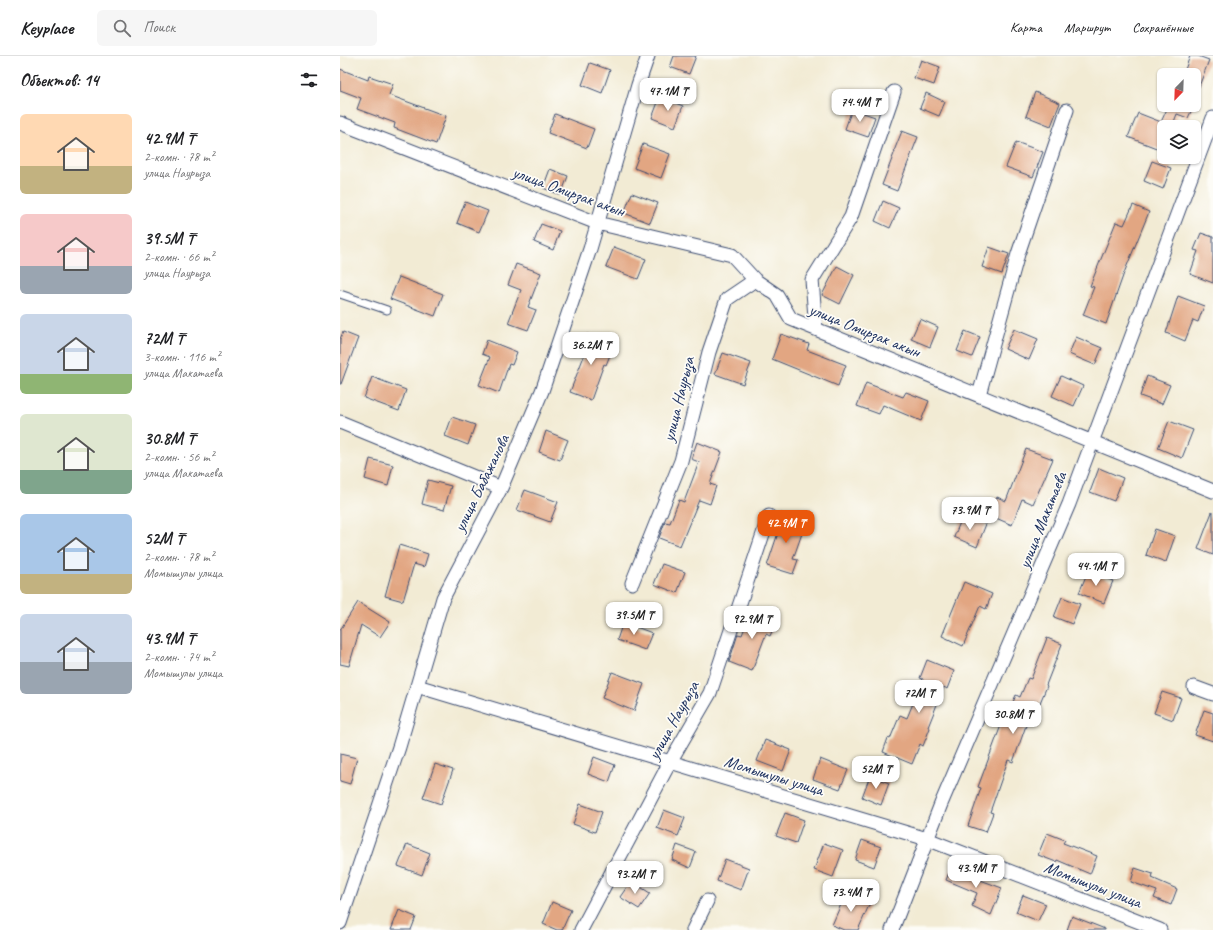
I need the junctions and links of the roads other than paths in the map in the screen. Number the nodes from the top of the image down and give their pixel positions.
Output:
1 (648, 56) edge
2 (894, 92) dead end
3 (1066, 110) dead end
4 (1213, 118) edge
5 (340, 123) edge
6 (597, 223) junction
7 (754, 280) junction
8 (340, 294) edge
9 (387, 310) dead end
10 (816, 329) junction
11 (979, 396) junction
12 (340, 422) edge
13 (1092, 442) junction
14 (501, 488) junction
15 (1213, 491) edge
16 (769, 516) dead end
17 (632, 583) dead end
18 (417, 686) junction
19 (1194, 687) dead end
20 (1213, 694) edge
21 (670, 762) junction
22 (927, 839) junction
23 (707, 901) dead end
24 (340, 923) edge
25 (581, 930) edge
26 (693, 930) edge
27 (892, 930) edge
28 (1160, 930) edge

1 - 6 street, улица Бабажанова
2 - 10 street
3 - 11 street
4 - 13 street, улица Макатаева
5 - 6 street, улица Омирзак акын
6 - 7 street, улица Омирзак акын
6 - 14 street, улица Бабажанова
7 - 10 street, улица Омирзак акын
7 - 17 street, улица Наурыза
8 - 9 lane
10 - 11 street, улица Омирзак акын
11 - 13 street, улица Омирзак акын
12 - 14 street
13 - 15 street, улица Омирзак акын
13 - 22 street, улица Макатаева
14 - 18 street, улица Бабажанова
16 - 21 street, улица Наурыза
18 - 21 street, Момышулы улица
18 - 24 street, улица Бабажанова
19 - 20 street
21 - 22 street, Момышулы улица
21 - 25 street, улица Наурыза
22 - 27 street, улица Макатаева
22 - 28 street, Момышулы улица
23 - 26 street

